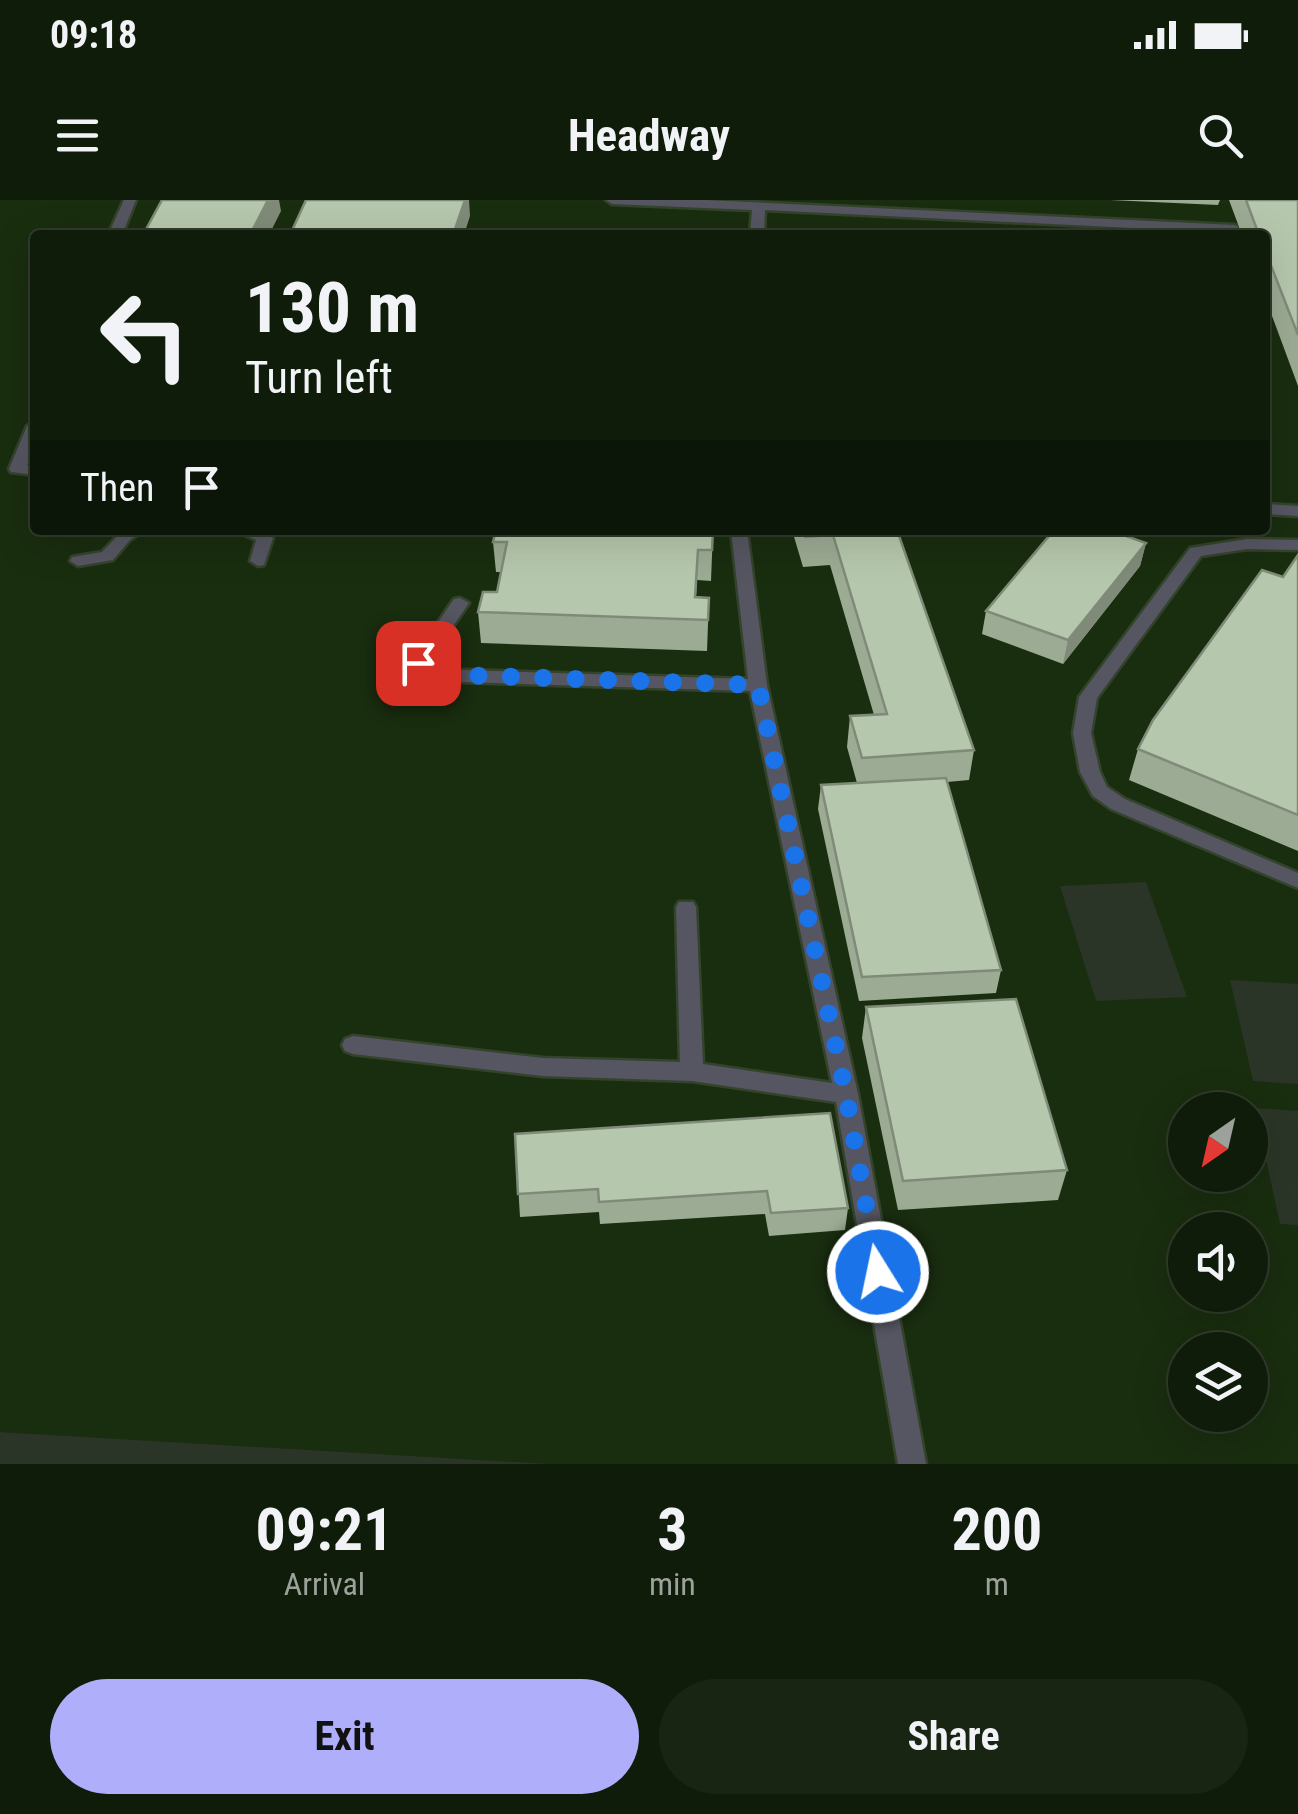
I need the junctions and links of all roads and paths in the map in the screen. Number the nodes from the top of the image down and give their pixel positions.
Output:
1 (130, 200) edge
2 (612, 200) edge
3 (817, 204) edge
4 (760, 206) junction
5 (1236, 229) dead end
6 (117, 230) edge
7 (758, 230) edge
8 (30, 438) edge
9 (30, 470) edge
10 (1270, 510) edge
11 (1298, 510) edge
12 (126, 535) edge
13 (256, 535) edge
14 (741, 535) edge
15 (1298, 545) edge
16 (78, 561) dead end
17 (258, 562) dead end
18 (460, 603) dead end
19 (758, 685) junction
20 (1298, 882) edge
21 (686, 907) dead end
22 (353, 1044) dead end
23 (692, 1072) junction
24 (846, 1094) junction
25 (912, 1464) edge

1 - 6 lane
2 - 4 lane
3 - 4 lane
3 - 5 lane
4 - 7 lane
8 - 9 lane
10 - 11 lane
12 - 16 lane
13 - 17 lane
14 - 19 lane
15 - 20 lane
18 - 19 lane
19 - 24 lane
21 - 23 lane
22 - 23 lane
23 - 24 lane
24 - 25 lane

